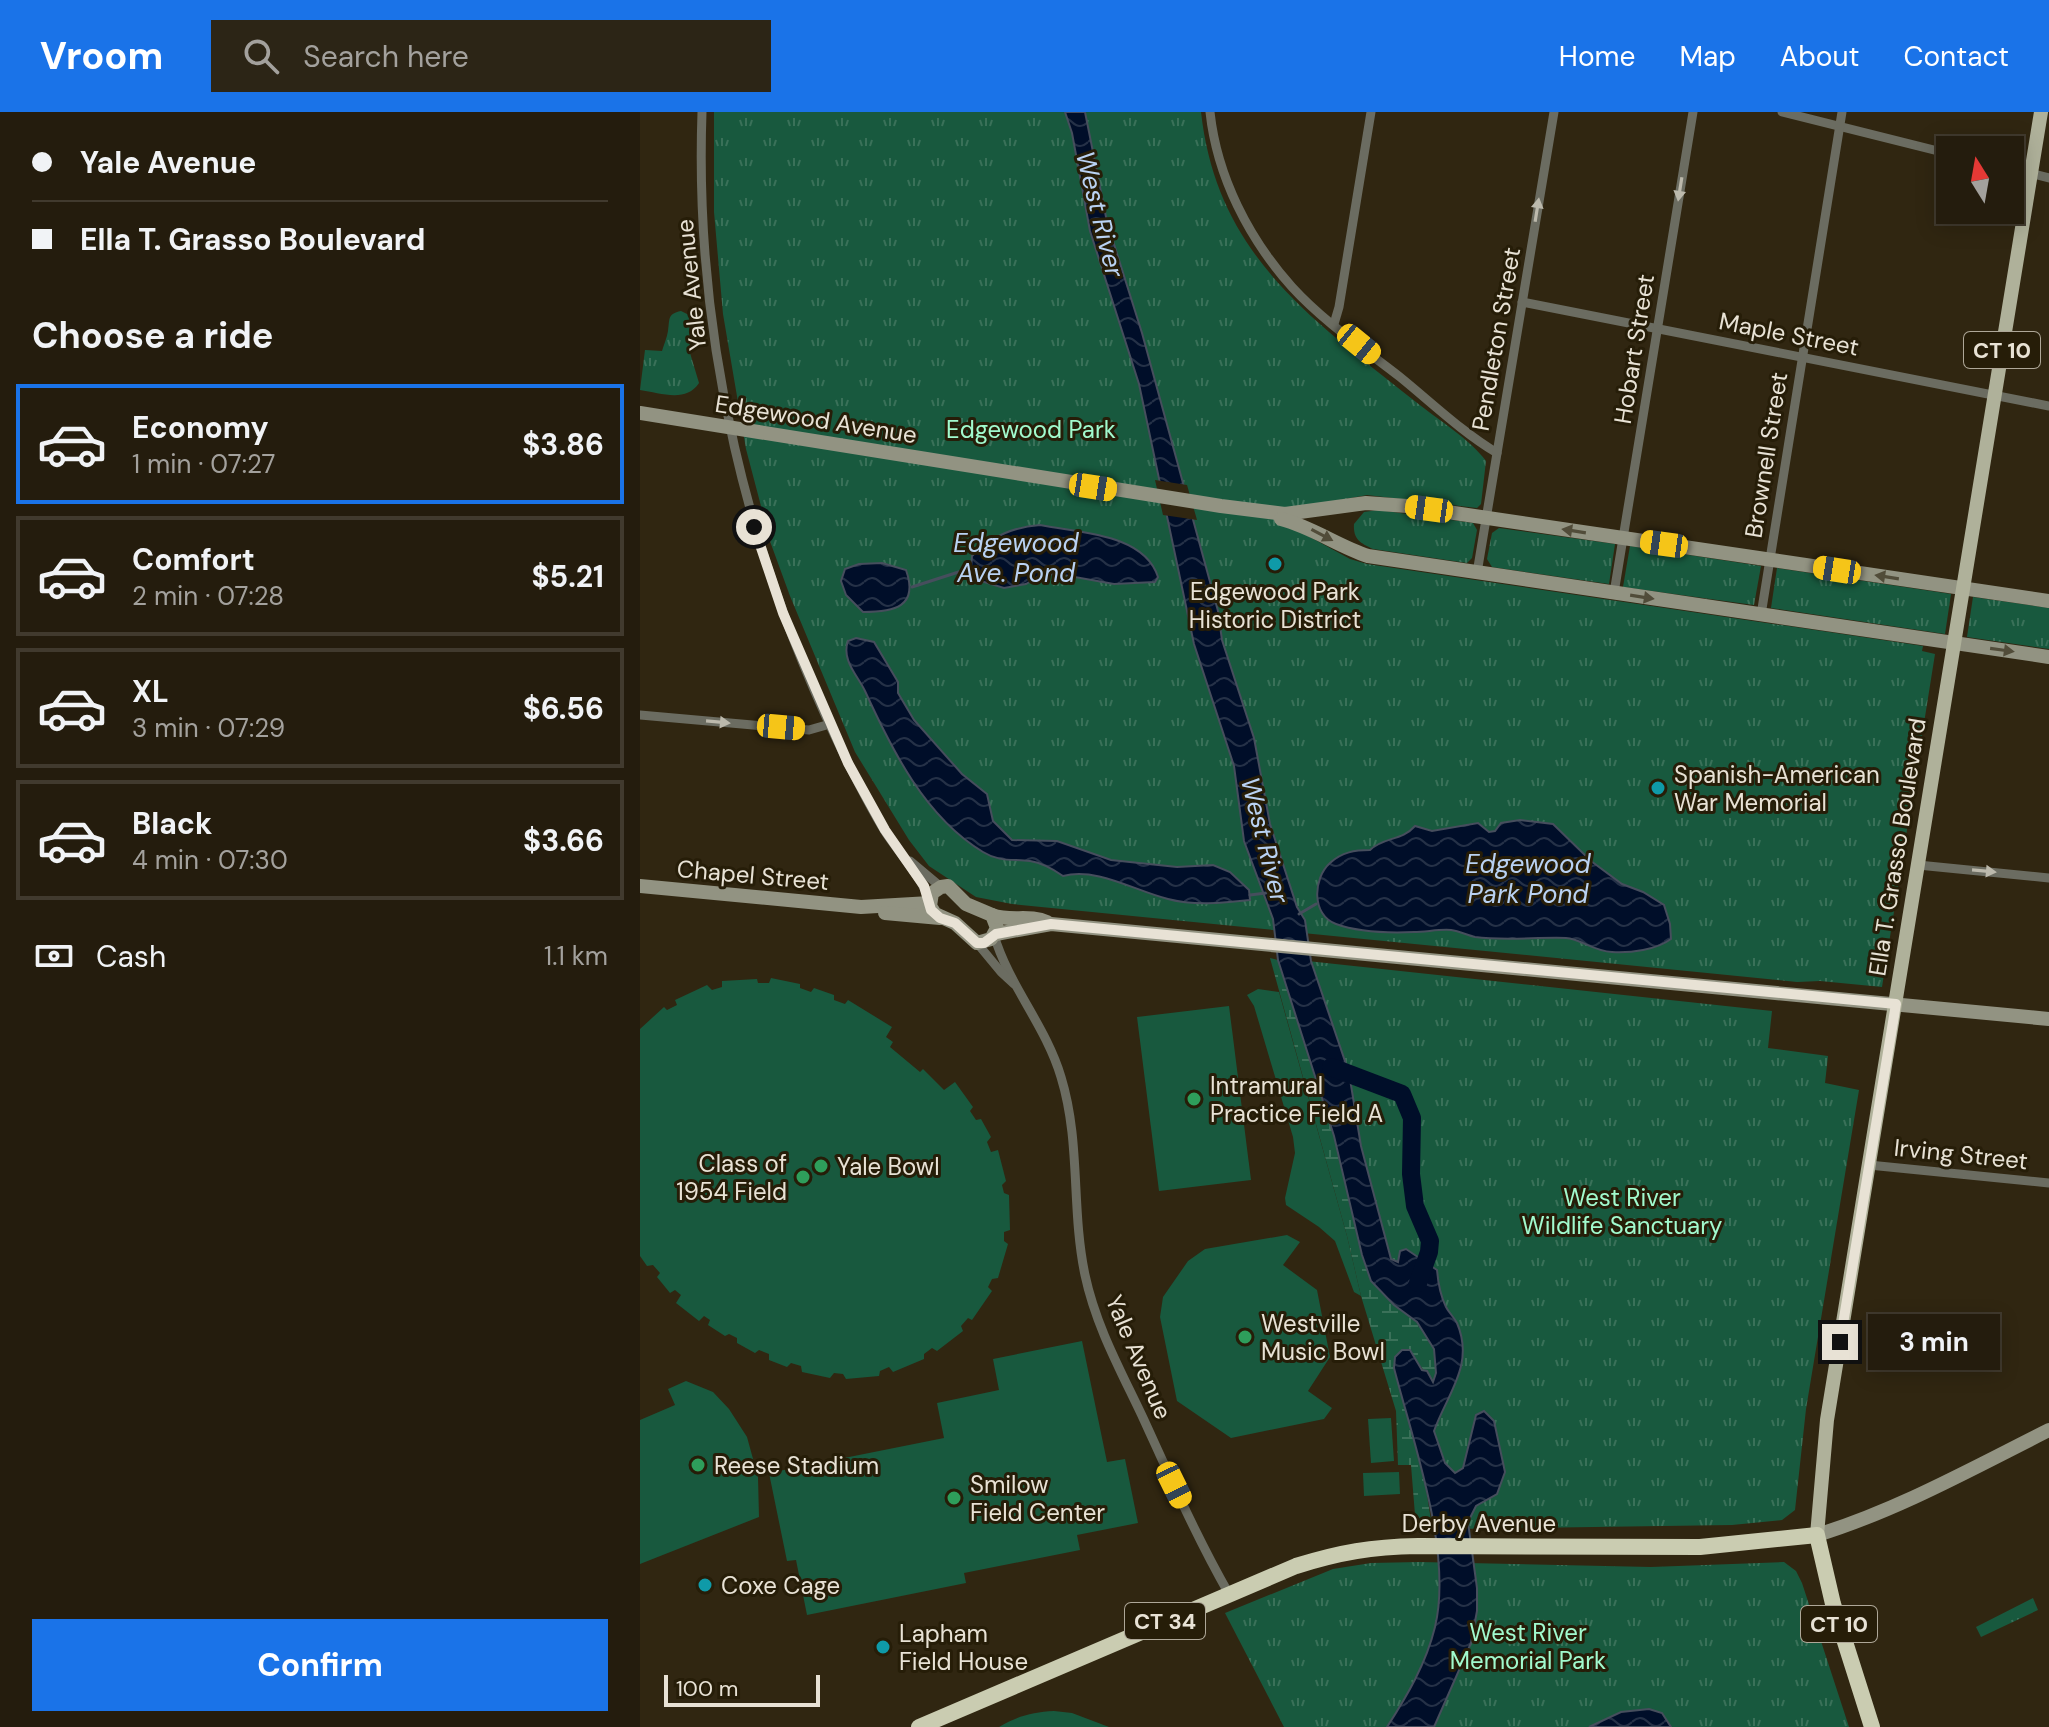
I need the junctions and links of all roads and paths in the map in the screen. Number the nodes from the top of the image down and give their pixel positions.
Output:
1 (702, 112) edge
2 (1210, 112) edge
3 (1371, 112) edge
4 (1554, 112) edge
5 (1693, 112) edge
6 (1782, 112) edge
7 (1842, 112) edge
8 (2041, 112) edge
9 (1840, 126) junction
10 (1936, 150) edge
11 (2024, 172) edge
12 (2031, 174) junction
13 (2049, 178) edge
14 (1522, 302) junction
15 (1334, 324) junction
16 (1658, 329) junction
17 (1802, 357) junction
18 (1995, 395) junction
19 (2049, 406) edge
20 (640, 413) edge
21 (730, 427) junction
22 (1497, 453) junction
23 (1221, 506) junction
24 (1486, 517) junction
25 (1624, 538) junction
26 (1770, 560) junction
27 (1477, 573) junction
28 (1964, 589) junction
29 (1614, 593) junction
30 (2049, 601) edge
31 (1761, 615) junction
32 (1955, 643) junction
33 (2049, 657) edge
34 (640, 715) edge
35 (830, 724) junction
36 (898, 851) junction
37 (1918, 865) junction
38 (2049, 878) edge
39 (640, 886) edge
40 (941, 887) junction
41 (930, 901) junction
42 (861, 907) junction
43 (992, 915) junction
44 (940, 918) junction
45 (1051, 924) junction
46 (995, 934) junction
47 (977, 943) junction
48 (1017, 987) junction
49 (1896, 1004) junction
50 (2049, 1019) edge
51 (1869, 1165) junction
52 (2049, 1183) edge
53 (2049, 1430) edge
54 (1817, 1535) junction
55 (1229, 1594) junction
56 (919, 1727) edge
57 (1872, 1727) edge

1 - 21 street, Yale Avenue
2 - 15 street
3 - 15 street
14 -> 4 street, Pendleton Street
5 -> 16 street, Hobart Street
6 - 9 street
7 - 9 street, Brownell Street
8 - 12 main road, Ella T. Grasso Boulevard / CT 10
9 - 10 street
9 - 17 street, Brownell Street
11 - 12 street
12 - 13 street
12 - 18 main road, Ella T. Grasso Boulevard / CT 10
14 - 16 street, Maple Street
14 - 22 street, Pendleton Street
15 - 22 street
16 - 17 street, Maple Street
16 - 25 street, Hobart Street
17 - 18 street, Maple Street
17 - 26 street, Brownell Street
18 - 19 street, Maple Street
18 - 28 main road, Ella T. Grasso Boulevard / CT 10
20 - 21 street, Edgewood Avenue
21 - 23 street, Edgewood Avenue
21 - 35 street, Yale Avenue
22 - 24 street, Pendleton Street
23 - 24 street, Edgewood Avenue
23 -> 27 street, Edgewood Avenue
25 -> 24 street, Edgewood Avenue
24 - 27 street, Pendleton Street
25 - 26 street, Edgewood Avenue
25 - 29 street, Hobart Street
28 -> 26 street, Edgewood Avenue
26 - 31 street, Brownell Street
27 - 29 street, Edgewood Avenue
28 - 30 street, Edgewood Avenue
28 - 32 main road, Ella T. Grasso Boulevard / CT 10
29 -> 31 street, Edgewood Avenue
31 - 32 street, Edgewood Avenue
32 -> 33 street, Edgewood Avenue
32 - 37 main road, Ella T. Grasso Boulevard / CT 10
34 -> 35 street
35 - 36 street, Yale Avenue
36 - 40 street, Yale Avenue
36 - 41 street, Yale Avenue
37 -> 38 street
37 - 49 main road, Ella T. Grasso Boulevard / CT 10
39 - 42 street, Chapel Street
40 - 41 street
40 - 43 street
41 - 42 street, Chapel Street
41 - 44 street
42 - 44 street, Chapel Street
43 - 45 street
43 - 46 street
44 - 47 street
45 - 46 street
45 - 49 street
46 - 47 street
46 - 48 street, Yale Avenue
47 - 48 street, Yale Avenue
48 - 55 street, Yale Avenue
49 - 50 street
49 - 51 main road, Ella T. Grasso Boulevard / CT 10
51 - 52 street, Irving Street
51 - 54 main road, Ella T. Grasso Boulevard / CT 10
53 - 54 street, Derby Avenue
54 - 55 highway, Derby Avenue / CT 34
54 - 57 highway, Ella T. Grasso Boulevard / CT 10
55 - 56 highway, Derby Avenue / CT 34

